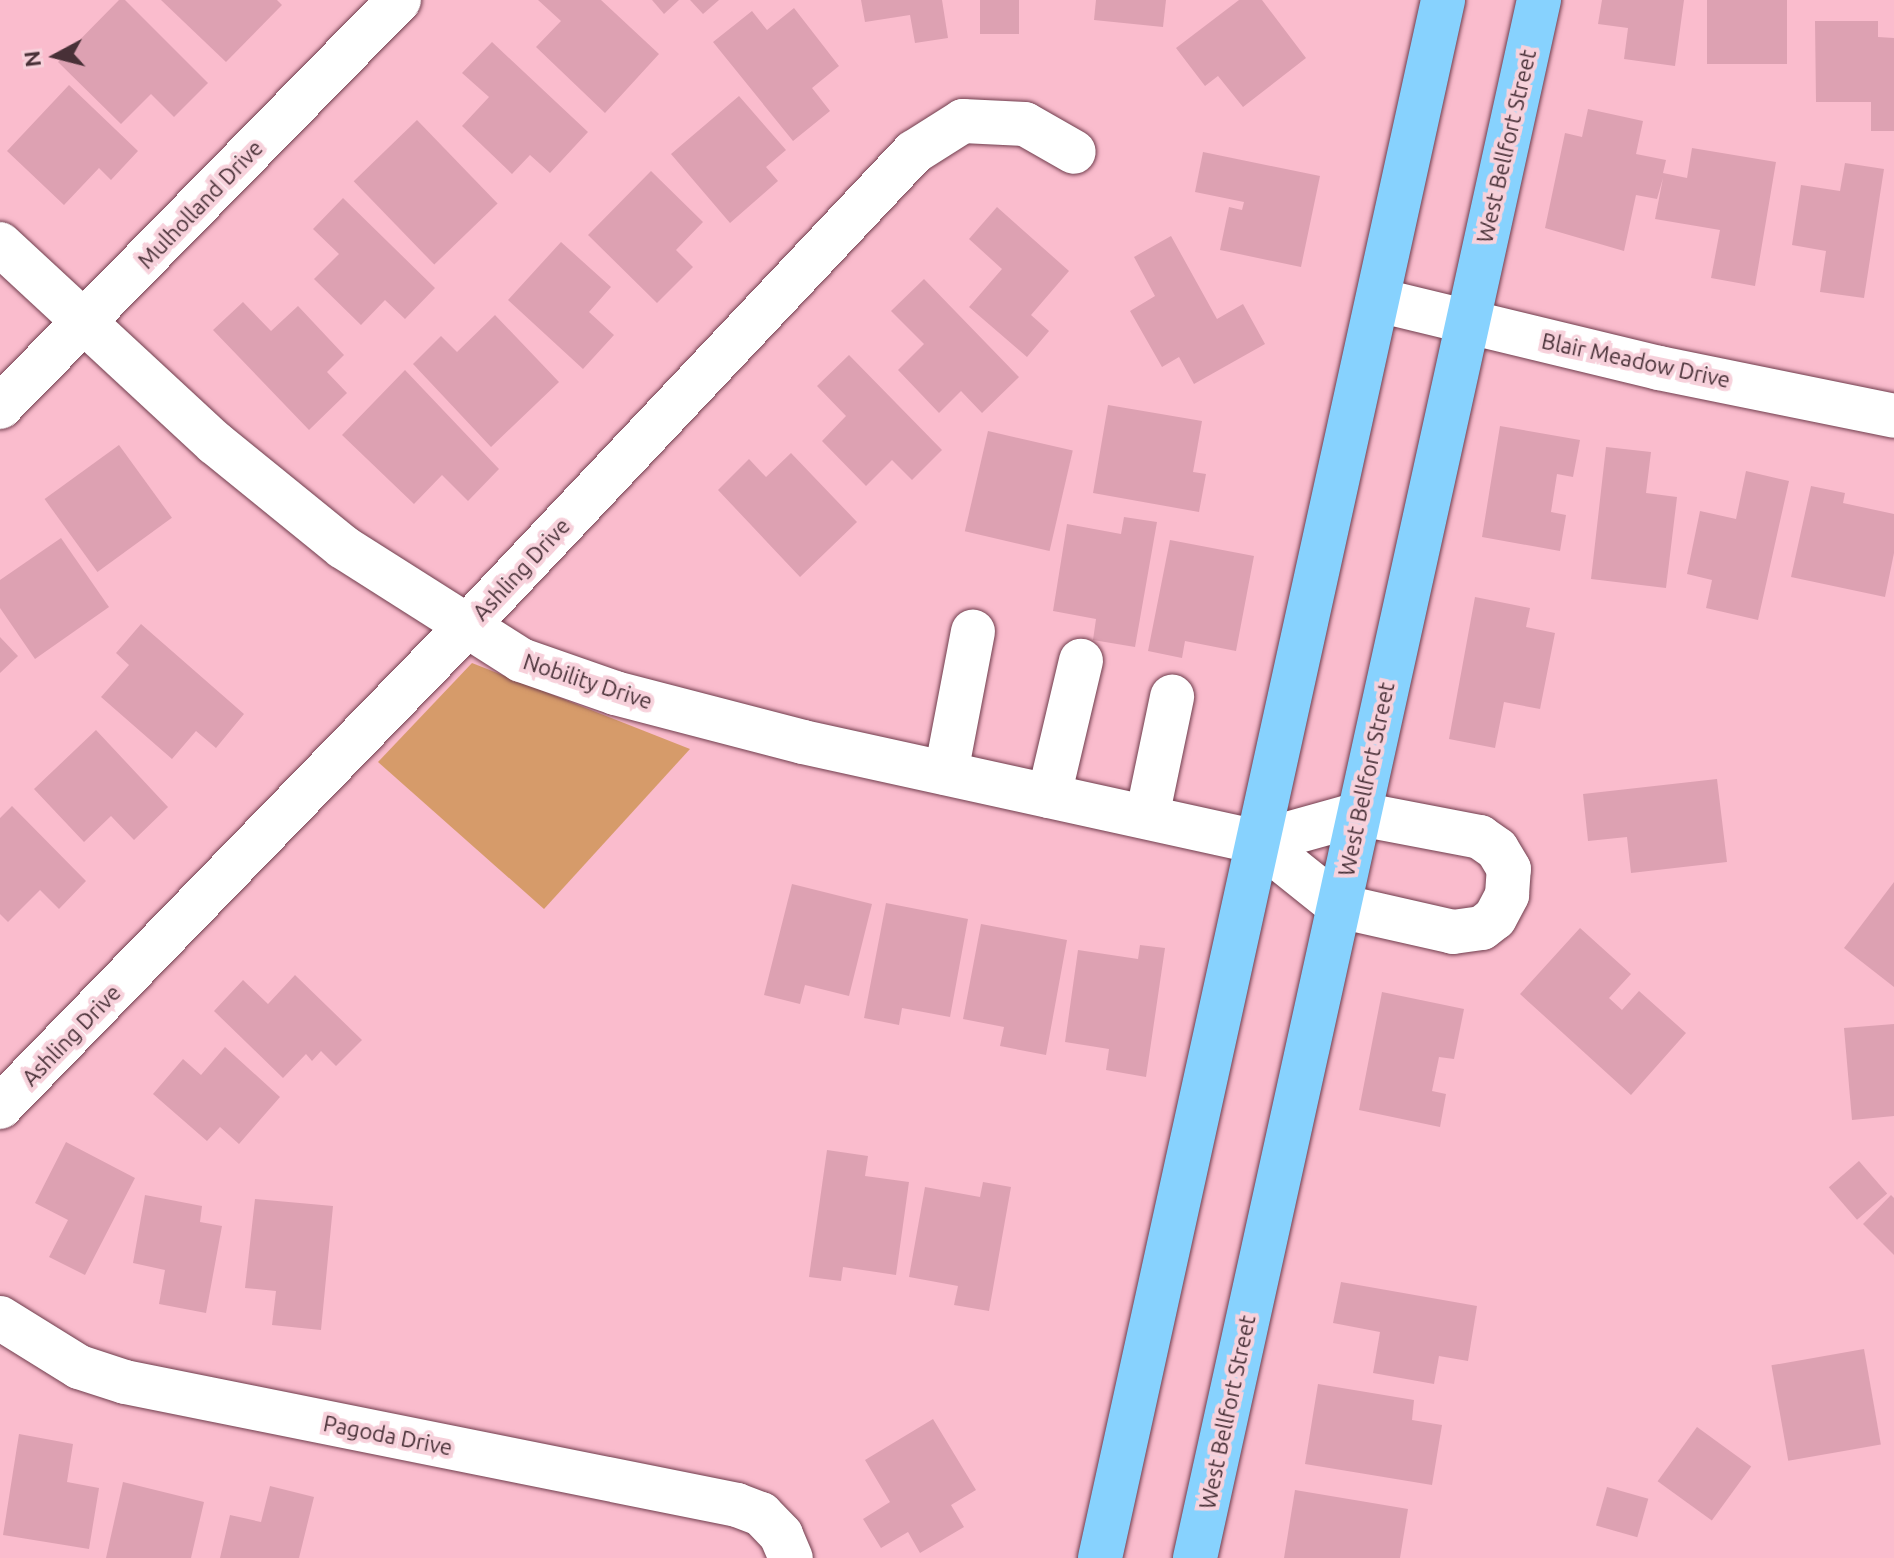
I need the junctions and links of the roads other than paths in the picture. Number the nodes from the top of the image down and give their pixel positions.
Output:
1 (399, 0) edge
2 (1443, 0) edge
3 (1539, 0) edge
4 (1074, 152) dead end
5 (0, 244) edge
6 (1378, 300) junction
7 (1467, 321) junction
8 (82, 324) junction
9 (0, 407) edge
10 (1894, 416) edge
11 (466, 627) junction
12 (973, 632) dead end
13 (1081, 661) dead end
14 (1172, 697) dead end
15 (946, 773) junction
16 (1049, 796) junction
17 (1359, 814) junction
18 (1147, 817) junction
19 (1259, 842) junction
20 (1339, 906) junction
21 (0, 1107) edge
22 (0, 1318) edge
23 (786, 1546) edge
24 (1100, 1558) edge
25 (1195, 1558) edge

1 - 8 street, Mulholland Drive
2 - 6 main road
3 - 7 main road, West Bellfort Street
4 - 11 street, Ashling Drive
5 - 8 street, Nobility Drive
6 - 7 street, Blair Meadow Drive
6 - 19 main road
7 - 10 street, Blair Meadow Drive
7 - 17 main road, West Bellfort Street
8 - 9 street, Mulholland Drive
8 - 11 street, Nobility Drive
11 - 15 street, Nobility Drive
11 - 21 street, Ashling Drive
12 - 15 street
13 - 16 street
14 - 18 street
15 - 16 street, Nobility Drive
16 - 18 street, Nobility Drive
17 - 19 street, Nobility Drive
17 - 20 main road, West Bellfort Street
17 - 20 street, Nobility Drive
18 - 19 street, Nobility Drive
19 - 20 street, Nobility Drive
19 - 24 main road
20 - 25 main road, West Bellfort Street
22 - 23 street, Pagoda Drive

